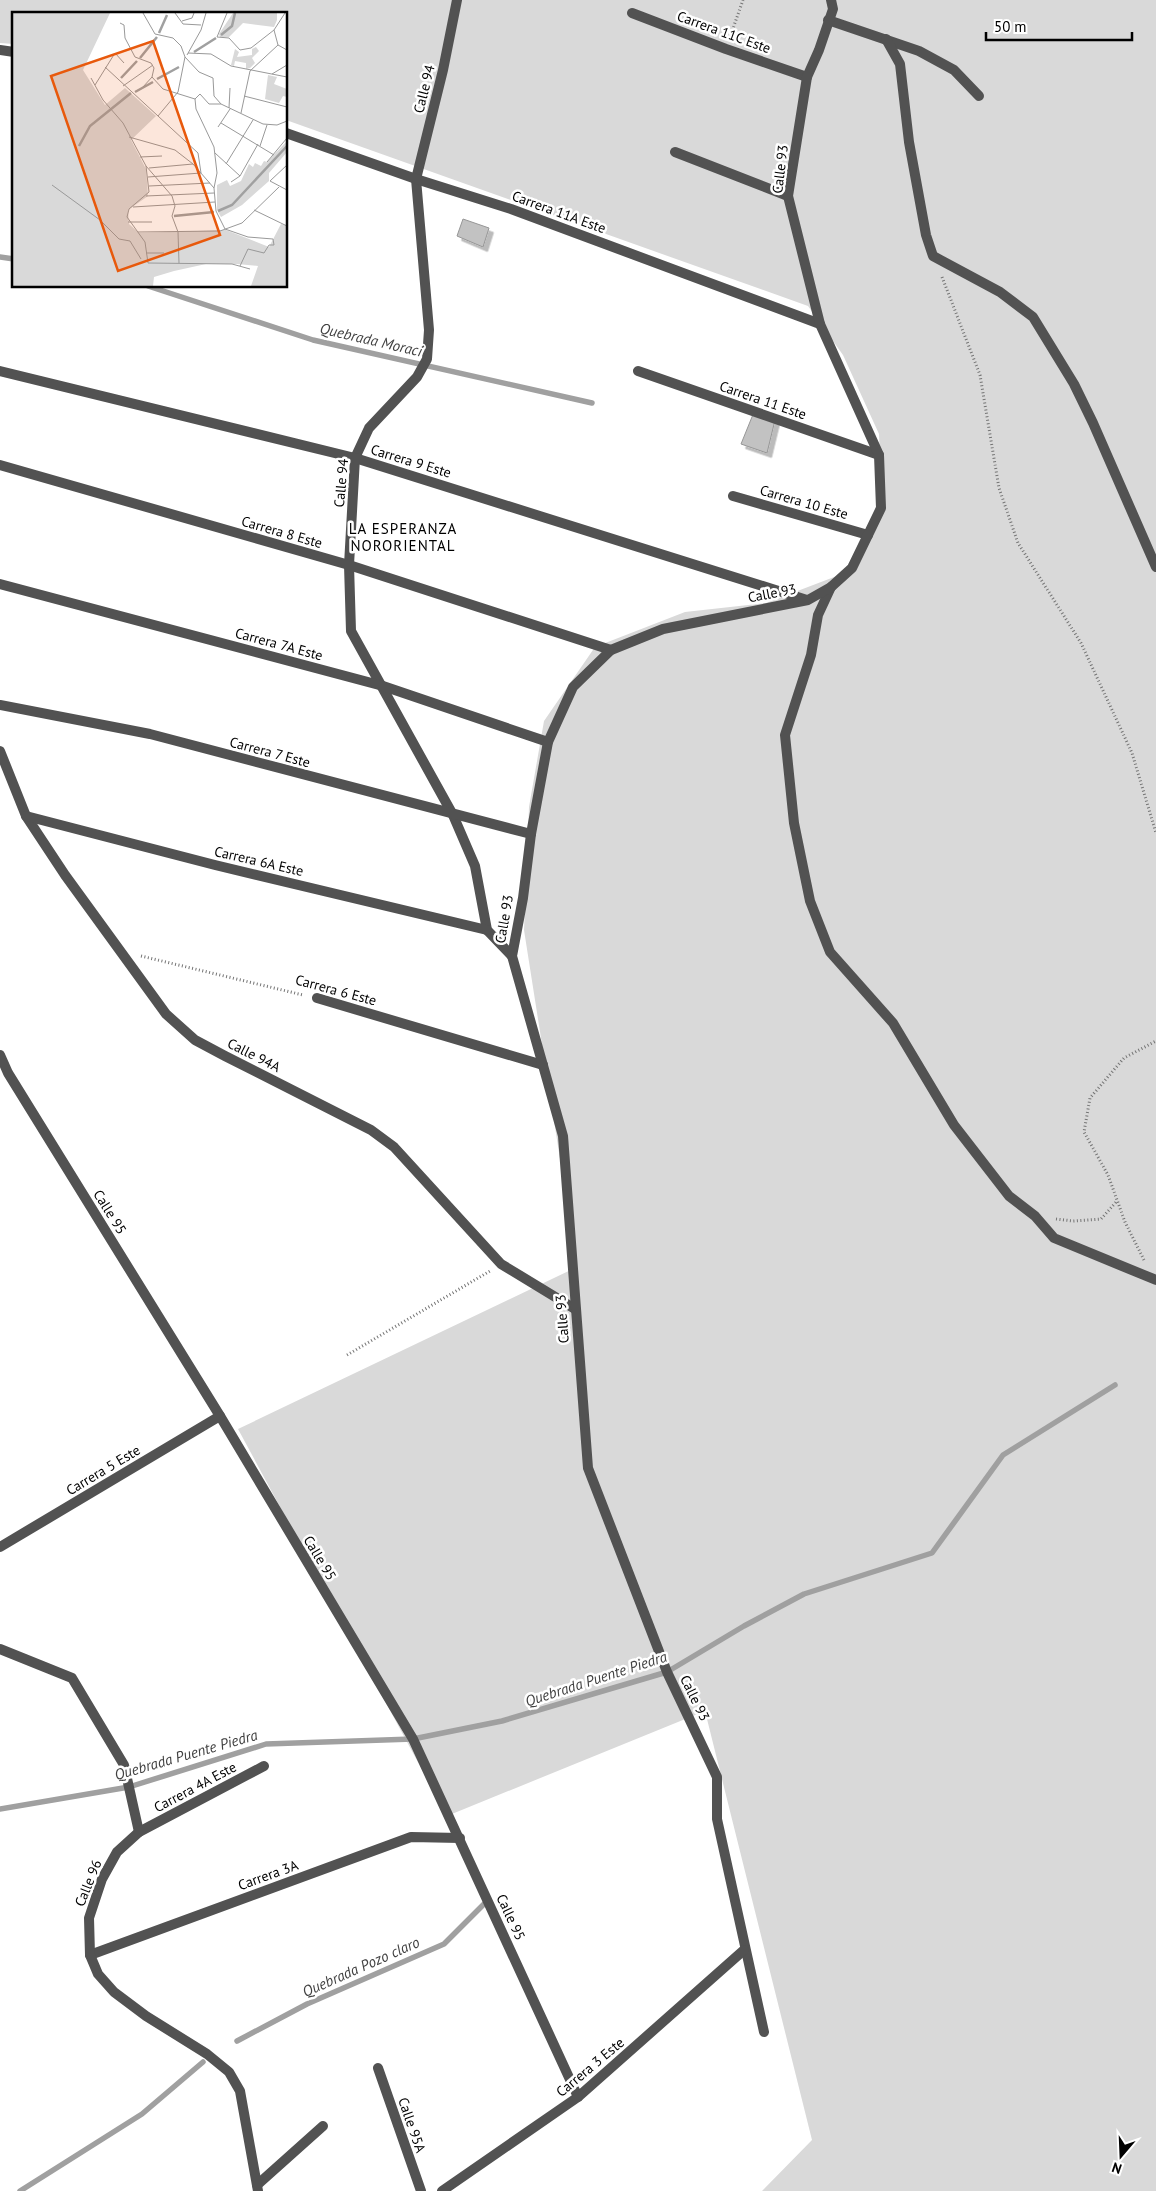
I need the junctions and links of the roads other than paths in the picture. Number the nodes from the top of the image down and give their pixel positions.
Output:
1 (458, 0) edge
2 (832, 0) edge
3 (632, 13) dead end
4 (828, 20) junction
5 (886, 39) junction
6 (808, 77) junction
7 (979, 96) dead end
8 (288, 134) edge
9 (675, 152) dead end
10 (416, 179) junction
11 (788, 196) junction
12 (820, 324) junction
13 (0, 371) edge
14 (638, 371) dead end
15 (879, 456) junction
16 (355, 458) junction
17 (0, 465) edge
18 (733, 496) dead end
19 (868, 536) junction
20 (349, 565) junction
21 (1156, 567) edge
22 (0, 584) edge
23 (831, 587) junction
24 (808, 600) junction
25 (611, 650) junction
26 (383, 686) junction
27 (0, 704) edge
28 (548, 742) junction
29 (0, 751) edge
30 (453, 815) junction
31 (26, 816) junction
32 (531, 834) junction
33 (487, 930) junction
34 (512, 956) junction
35 (317, 998) road end
36 (0, 1055) edge
37 (543, 1065) junction
38 (1154, 1279) edge
39 (575, 1309) junction
40 (220, 1416) junction
41 (0, 1547) edge
42 (0, 1649) edge
43 (264, 1766) dead end
44 (139, 1832) junction
45 (460, 1838) junction
46 (744, 1950) junction
47 (90, 1955) junction
48 (764, 2032) dead end
49 (378, 2068) dead end
50 (578, 2097) junction
51 (323, 2126) dead end
52 (258, 2188) edge
53 (421, 2191) edge
54 (442, 2191) edge

1 - 10 street, Calle 94
2 - 4 street, Calle 93
3 - 6 street, Carrera 11C Este
4 - 5 street
4 - 6 street, Calle 93
5 - 7 street
5 - 21 street
6 - 11 street, Calle 93
8 - 10 street, Carrera 11A Este
9 - 11 street
10 - 12 street, Carrera 11A Este
10 - 16 street, Calle 94
11 - 12 street, Calle 93
12 - 15 street, Calle 93
13 - 16 street, Carrera 9 Este
14 - 15 street, Carrera 11 Este
15 - 19 street, Calle 93
16 - 20 street, Calle 94
16 - 24 street, Carrera 9 Este
17 - 20 street, Carrera 8 Este
18 - 19 street, Carrera 10 Este
19 - 23 street, Calle 93
20 - 25 street, Carrera 8 Este
20 - 26 street, Calle 94
22 - 26 street, Carrera 7A Este
23 - 24 street, Calle 93
23 - 38 street
24 - 25 street, Calle 93
25 - 28 street, Calle 93
26 - 28 street, Carrera 7A Este
26 - 30 street, Calle 94
27 - 30 street, Carrera 7 Este
28 - 32 street, Calle 93
29 - 31 street, Calle 94A
30 - 32 street, Carrera 7 Este
30 - 33 street, Calle 94
31 - 33 street, Carrera 6A Este
31 - 39 street, Calle 94A
32 - 34 street, Calle 93
33 - 34 street
34 - 37 street, Calle 93
35 - 37 street, Carrera 6 Este
36 - 40 street, Calle 95
37 - 39 street, Calle 93
39 - 46 street, Calle 93
40 - 41 street, Carrera 5 Este
40 - 45 street, Calle 95
42 - 44 street
43 - 44 street, Carrera 4A Este
44 - 47 street, Calle 96
45 - 47 street, Carrera 3A
45 - 50 street, Calle 95
46 - 48 street, Calle 93
46 - 50 street, Carrera 3 Este
47 - 52 street, Calle 96
49 - 53 street, Calle 95A
50 - 54 street, Carrera 3 Este
51 - 52 street

